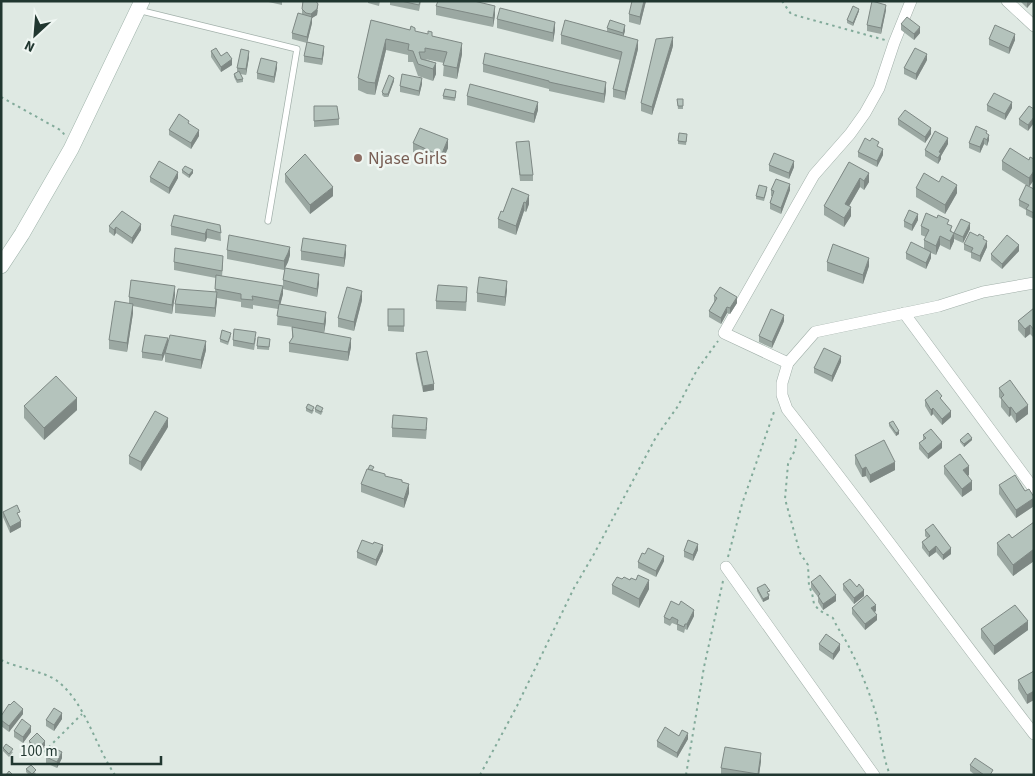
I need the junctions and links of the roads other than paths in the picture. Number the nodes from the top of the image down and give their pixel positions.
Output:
1 (911, 1) edge
2 (1007, 1) edge
3 (140, 5) edge
4 (1034, 26) edge
5 (268, 221) dead end
6 (1, 266) edge
7 (1034, 283) edge
8 (904, 313) junction
9 (788, 363) junction
10 (1034, 489) edge
11 (726, 567) road end
12 (1034, 734) edge
13 (874, 775) edge

1 - 9 street
2 - 4 street
3 - 5 lane
3 - 6 main road
7 - 8 street
8 - 9 street
8 - 10 street
9 - 12 street
11 - 13 street

